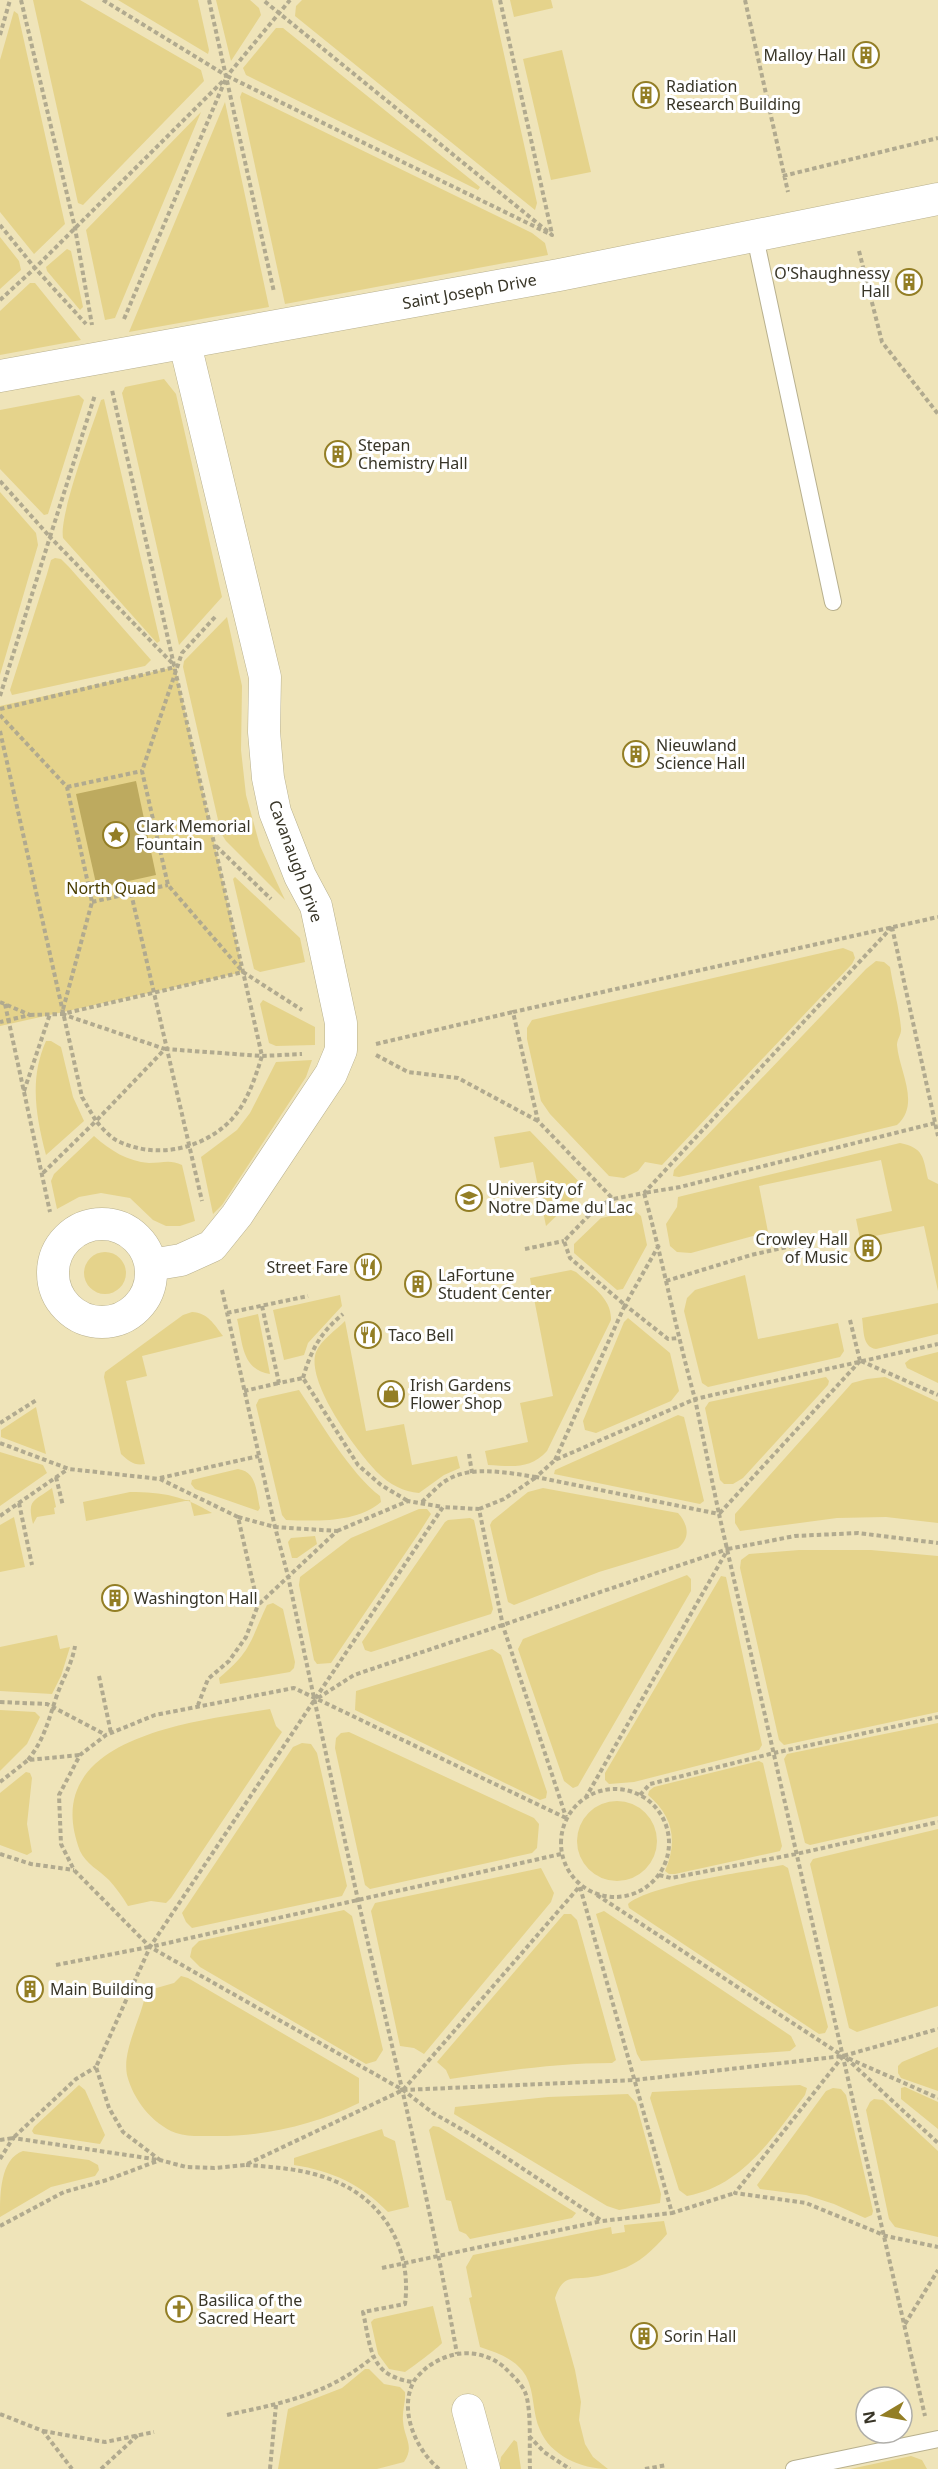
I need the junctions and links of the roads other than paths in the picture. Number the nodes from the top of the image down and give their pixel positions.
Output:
1 (938, 200) edge
2 (755, 237) junction
3 (185, 344) junction
4 (0, 376) edge
5 (833, 602) dead end
6 (151, 1265) dead end
7 (468, 2410) dead end
8 (934, 2439) edge
9 (484, 2469) edge
10 (794, 2469) edge

1 - 2 street, Saint Joseph Drive
2 - 3 street, Saint Joseph Drive
2 - 5 lane
3 - 4 street, Saint Joseph Drive
3 - 6 street, Cavanaugh Drive
7 - 9 street
8 - 10 lane

